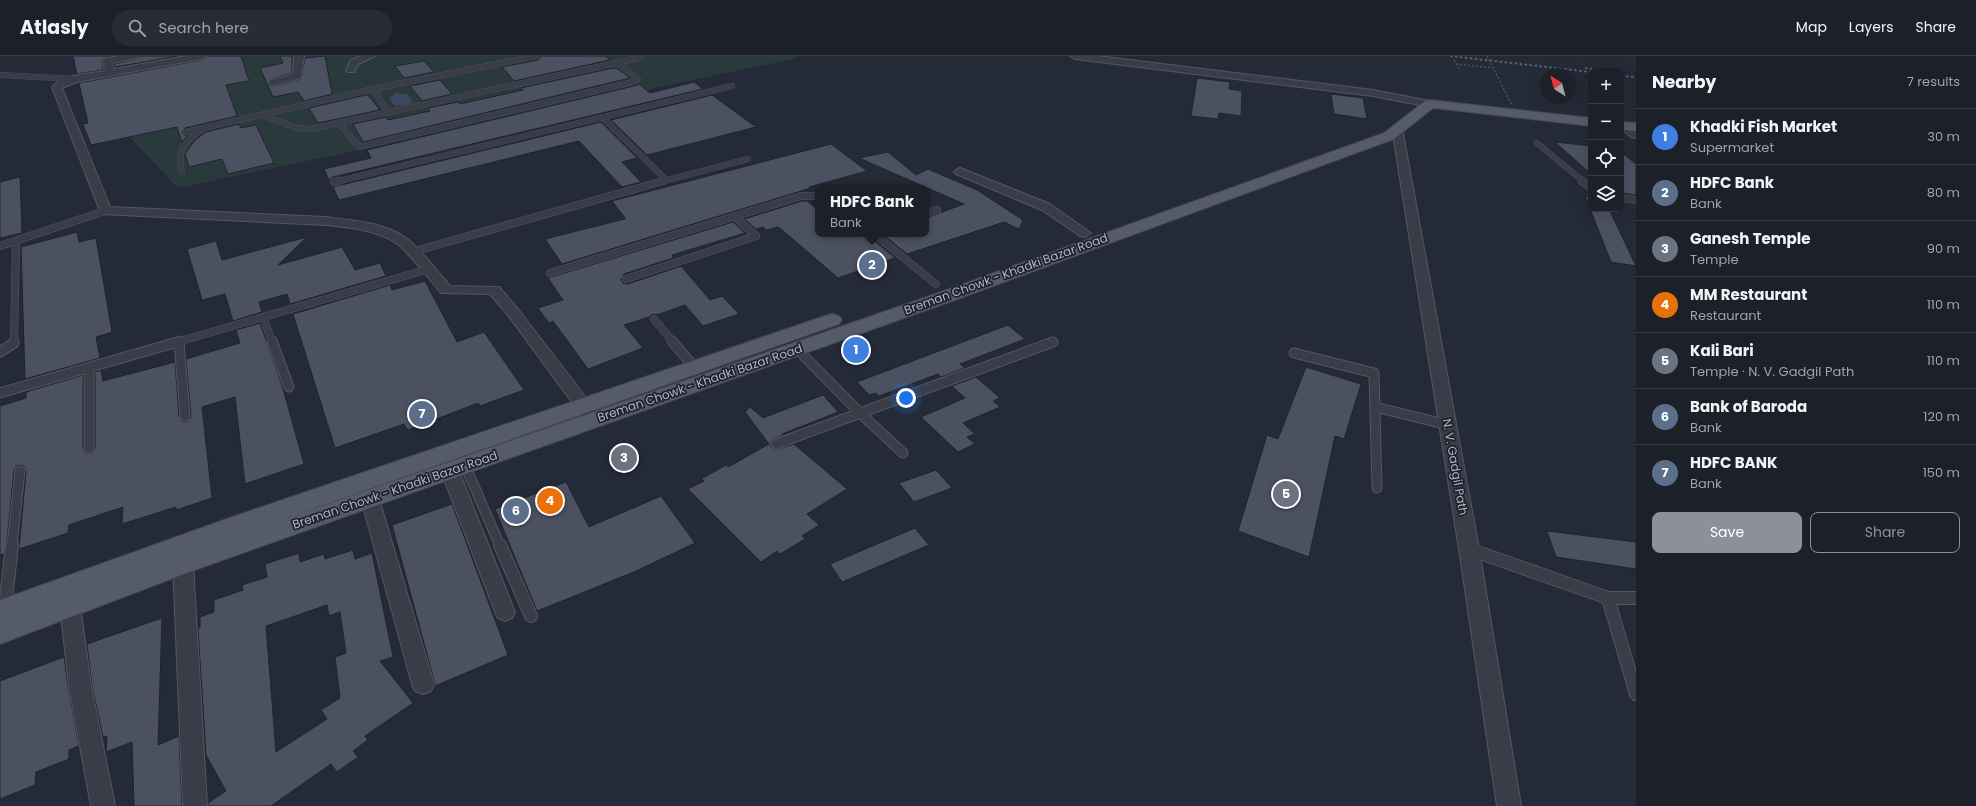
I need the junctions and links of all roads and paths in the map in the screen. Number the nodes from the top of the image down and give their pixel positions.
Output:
1 (134, 56) edge
2 (201, 56) edge
3 (299, 56) edge
4 (370, 56) edge
5 (537, 56) edge
6 (641, 56) edge
7 (1075, 56) edge
8 (1487, 56) edge
9 (1454, 60) dead end
10 (613, 64) junction
11 (1456, 64) junction
12 (1493, 68) junction
13 (351, 70) dead end
14 (1460, 71) dead end
15 (110, 72) junction
16 (0, 75) edge
17 (75, 79) junction
18 (274, 82) dead end
19 (732, 86) dead end
20 (374, 89) junction
21 (1430, 104) junction
22 (1512, 105) dead end
23 (388, 112) junction
24 (262, 115) junction
25 (602, 117) junction
26 (1588, 122) edge
27 (339, 123) junction
28 (211, 126) junction
29 (1397, 128) junction
30 (186, 132) dead end
31 (1537, 143) dead end
32 (748, 159) dead end
33 (182, 172) dead end
34 (960, 172) dead end
35 (666, 180) junction
36 (334, 182) dead end
37 (1588, 186) edge
38 (815, 196) edge
39 (1624, 198) edge
40 (1636, 200) edge
41 (937, 210) dead end
42 (105, 211) junction
43 (929, 212) edge
44 (735, 217) junction
45 (1085, 233) junction
46 (878, 237) edge
47 (16, 242) junction
48 (0, 246) edge
49 (412, 252) junction
50 (429, 269) junction
51 (550, 273) dead end
52 (626, 279) dead end
53 (936, 284) junction
54 (263, 317) junction
55 (654, 319) dead end
56 (179, 342) junction
57 (1053, 342) dead end
58 (797, 349) junction
59 (0, 352) edge
60 (1294, 353) dead end
61 (89, 367) junction
62 (695, 368) junction
63 (289, 387) dead end
64 (0, 393) edge
65 (1374, 407) junction
66 (588, 413) junction
67 (860, 413) junction
68 (185, 416) dead end
69 (1448, 425) junction
70 (776, 444) dead end
71 (89, 448) dead end
72 (903, 453) dead end
73 (458, 468) junction
74 (20, 471) dead end
75 (1377, 488) dead end
76 (370, 499) junction
77 (1469, 549) junction
78 (183, 564) junction
79 (128, 576) junction
80 (1608, 598) junction
81 (1636, 598) edge
82 (70, 606) junction
83 (2, 610) edge
84 (505, 612) dead end
85 (531, 616) dead end
86 (0, 632) edge
87 (422, 684) dead end
88 (1636, 694) edge
89 (104, 806) edge
90 (195, 806) edge
91 (1509, 806) edge

1 - 15 street
2 - 15 street
3 - 18 street
4 - 13 street
5 - 20 lane
6 - 10 lane
7 - 21 street
8 - 12 path, bridge
9 - 11 path
10 - 23 lane
10 - 27 lane
11 - 12 path
11 - 14 path
12 - 22 path, bridge
15 - 17 street
16 - 17 lane
17 - 42 street
19 - 25 lane
20 - 23 lane
20 - 24 lane
21 - 26 main road
21 - 29 main road, Breman Chowk - Khadki Bazar Road
23 - 27 lane
24 - 27 lane
24 - 28 lane
25 - 35 lane
25 - 36 lane
28 - 30 lane
28 - 33 lane
29 - 45 main road, Breman Chowk - Khadki Bazar Road
29 - 58 main road, Breman Chowk - Khadki Bazar Road
29 - 69 street, N. V. Gadgil Path
31 - 37 lane
32 - 35 lane
34 - 45 street
35 - 49 lane
38 - 44 lane
39 - 40 lane
41 - 43 lane
42 - 47 lane
42 - 49 street
44 - 51 lane
44 - 52 lane
45 - 53 main road, Breman Chowk - Khadki Bazar Road
46 - 53 lane
47 - 48 lane
47 - 59 lane
49 - 50 street
50 - 54 lane
50 - 66 street
53 - 62 main road, Breman Chowk - Khadki Bazar Road
54 - 56 lane
54 - 63 lane
55 - 62 lane
56 - 61 lane
56 - 68 lane
57 - 67 lane
58 - 66 main road, Breman Chowk - Khadki Bazar Road
58 - 67 lane
60 - 65 lane
61 - 64 lane
61 - 71 lane
62 - 66 main road, Breman Chowk - Khadki Bazar Road
65 - 69 lane
65 - 75 lane
66 - 73 main road, Breman Chowk - Khadki Bazar Road
66 - 79 main road, Breman Chowk - Khadki Bazar Road
67 - 70 lane
67 - 72 lane
69 - 77 street, N. V. Gadgil Path
73 - 76 main road, Breman Chowk - Khadki Bazar Road
73 - 84 street
73 - 85 lane
74 - 83 lane
76 - 78 main road, Breman Chowk - Khadki Bazar Road
76 - 87 street
77 - 80 lane
77 - 91 street, N. V. Gadgil Path
78 - 79 main road, Breman Chowk - Khadki Bazar Road
78 - 90 street
79 - 82 main road, Breman Chowk - Khadki Bazar Road
79 - 83 main road, Breman Chowk - Khadki Bazar Road
80 - 81 lane
80 - 88 lane
82 - 86 main road, Breman Chowk - Khadki Bazar Road
82 - 89 street

